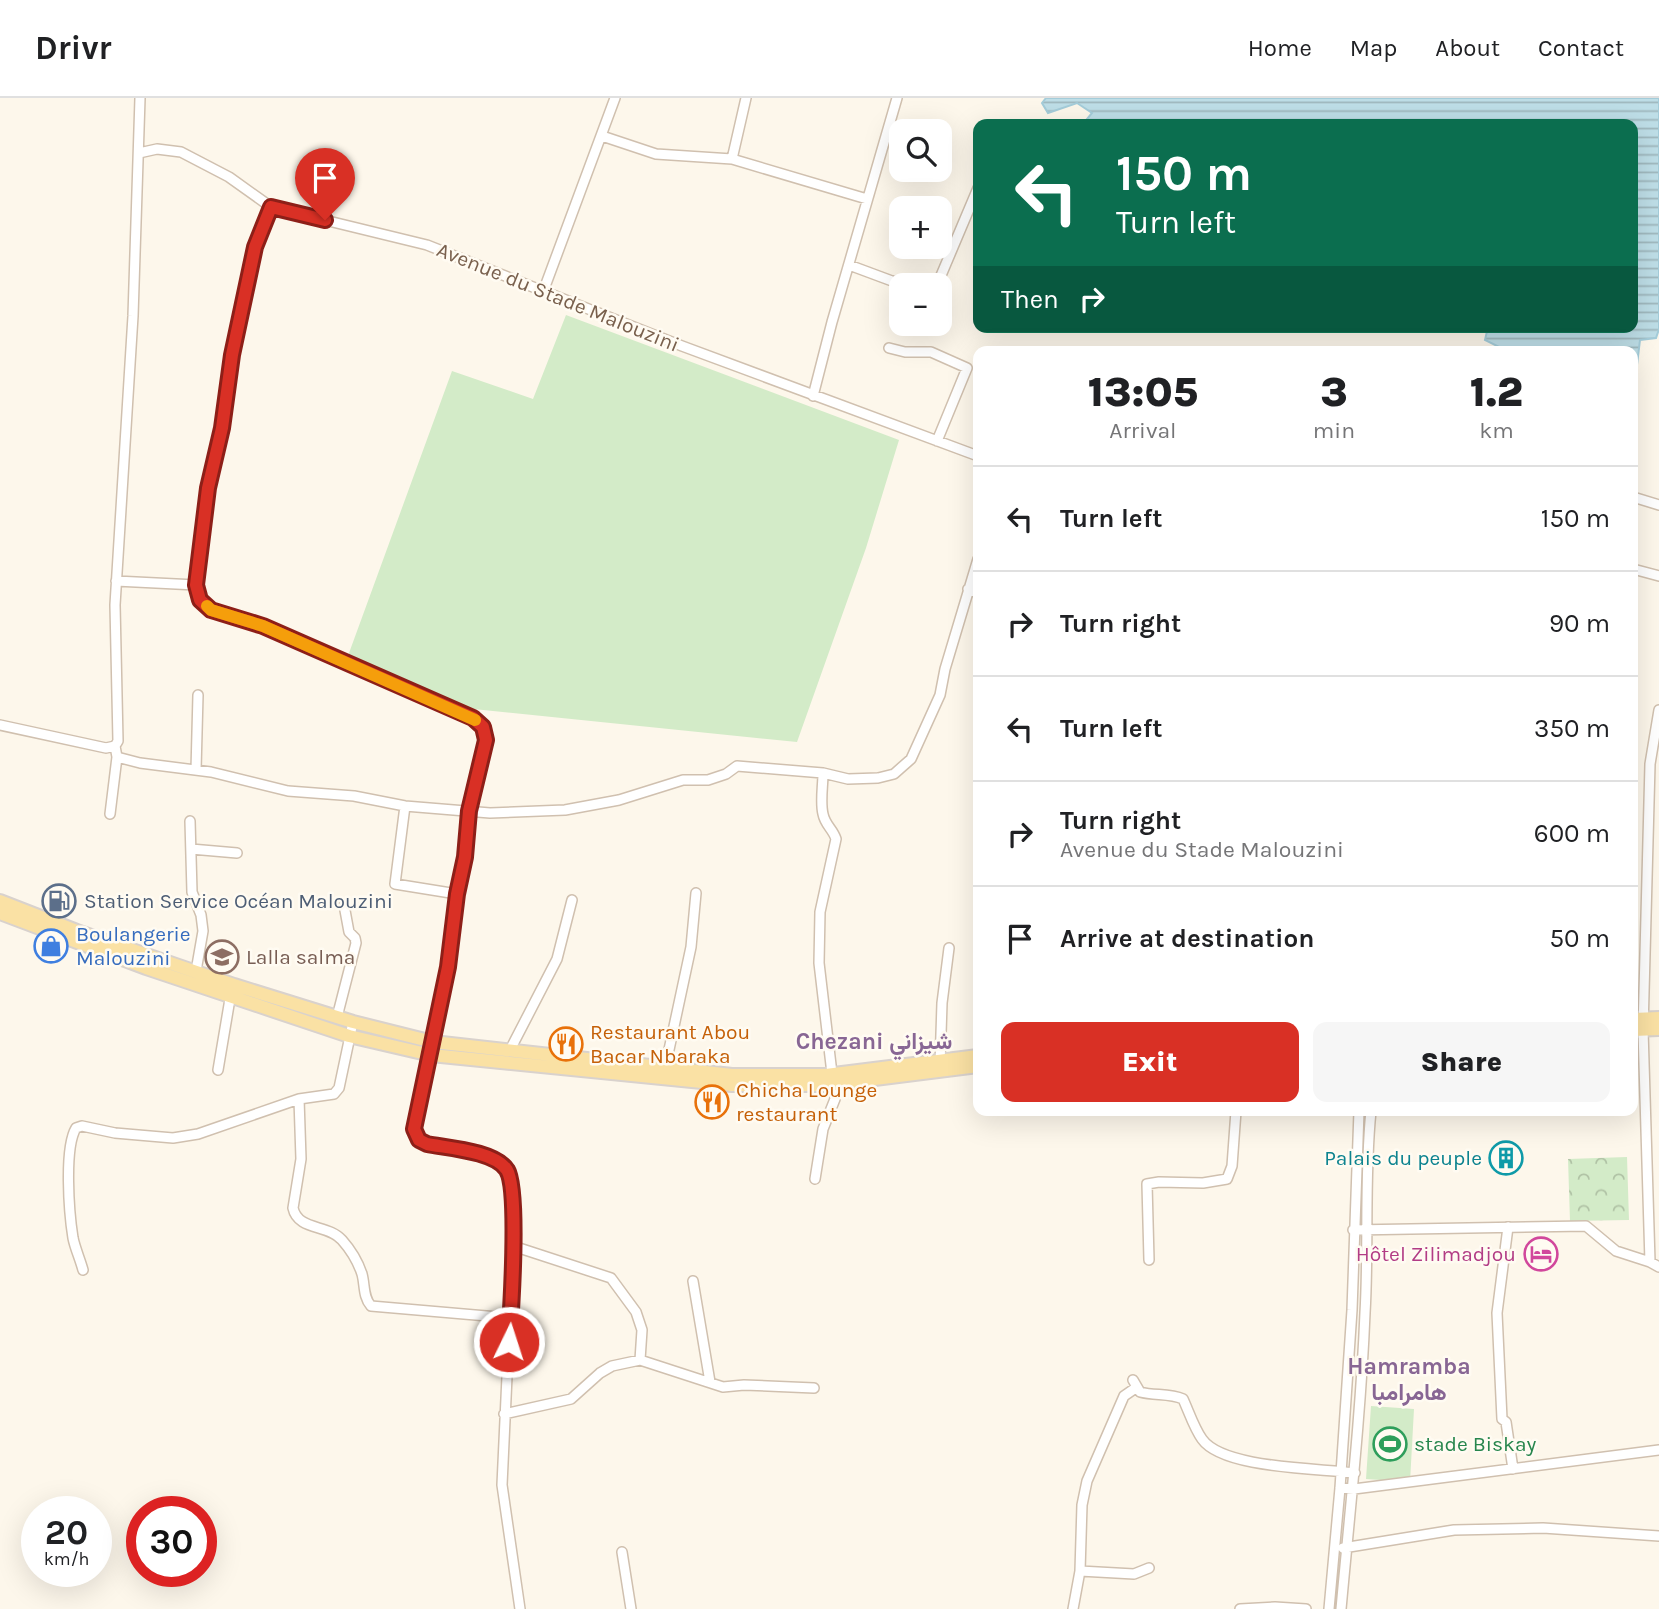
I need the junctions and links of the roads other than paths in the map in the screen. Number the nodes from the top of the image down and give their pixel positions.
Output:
1 (140, 98) edge
2 (615, 98) edge
3 (746, 98) edge
4 (897, 98) edge
5 (602, 136) junction
6 (139, 153) junction
7 (732, 159) junction
8 (867, 198) junction
9 (973, 200) edge
10 (271, 207) junction
11 (849, 265) junction
12 (942, 273) edge
13 (889, 280) edge
14 (543, 292) junction
15 (889, 348) dead end
16 (813, 396) junction
17 (936, 441) junction
18 (973, 454) edge
19 (1638, 499) edge
20 (1659, 505) edge
21 (1638, 570) edge
22 (973, 574) edge
23 (1659, 576) edge
24 (116, 581) junction
25 (196, 585) junction
26 (968, 589) junction
27 (973, 591) edge
28 (198, 695) dead end
29 (1659, 710) edge
30 (0, 725) edge
31 (115, 746) junction
32 (117, 757) junction
33 (196, 770) junction
34 (823, 773) junction
35 (1654, 798) edge
36 (405, 806) junction
37 (469, 811) junction
38 (110, 814) dead end
39 (190, 821) dead end
40 (191, 849) junction
41 (237, 853) dead end
42 (696, 893) dead end
43 (457, 894) junction
44 (572, 900) dead end
45 (0, 901) edge
46 (344, 905) dead end
47 (0, 913) edge
48 (949, 948) dead end
49 (196, 971) junction
50 (232, 991) junction
51 (337, 1017) junction
52 (1659, 1018) edge
53 (353, 1022) junction
54 (1638, 1024) edge
55 (1659, 1029) edge
56 (349, 1036) junction
57 (432, 1048) junction
58 (510, 1050) junction
59 (973, 1057) edge
60 (940, 1065) junction
61 (973, 1066) edge
62 (218, 1070) dead end
63 (664, 1073) junction
64 (834, 1079) junction
65 (299, 1099) junction
66 (1236, 1116) edge
67 (1359, 1116) edge
68 (1371, 1116) edge
69 (815, 1179) dead end
70 (1508, 1227) junction
71 (1353, 1230) junction
72 (1366, 1230) junction
73 (513, 1246) junction
74 (1149, 1260) dead end
75 (1650, 1262) junction
76 (1659, 1267) edge
77 (83, 1270) dead end
78 (693, 1281) dead end
79 (511, 1318) junction
80 (640, 1360) junction
81 (710, 1382) junction
82 (814, 1388) dead end
83 (504, 1414) junction
84 (1659, 1450) edge
85 (1513, 1469) junction
86 (1341, 1471) junction
87 (1355, 1473) junction
88 (1340, 1488) junction
89 (1354, 1489) junction
90 (1659, 1536) edge
91 (1335, 1548) junction
92 (1346, 1548) junction
93 (622, 1552) dead end
94 (1149, 1568) dead end
95 (1080, 1571) junction
96 (520, 1609) edge
97 (631, 1609) edge
98 (1073, 1609) edge
99 (1240, 1609) edge
100 (1306, 1609) edge
101 (1329, 1609) edge
102 (1341, 1609) edge

1 - 6 street
2 - 5 street
3 - 7 street
4 - 8 street
5 - 7 street
5 - 14 street
6 - 10 street, Avenue du Stade Malouzini
6 - 24 street
7 - 8 street
8 - 11 street
9 - 12 street
10 - 14 street, Avenue du Stade Malouzini
10 - 25 street
11 - 13 street
11 - 16 street
14 - 16 street, Avenue du Stade Malouzini
15 - 17 street
16 - 17 street, Avenue du Stade Malouzini
17 - 18 street, Avenue du Stade Malouzini
19 - 20 street
21 - 23 street
22 - 26 street
24 - 25 street
24 - 31 street
25 - 37 street
26 - 27 street
26 - 34 street
28 - 33 street
29 - 35 street
30 - 31 street
31 - 32 street
32 - 33 street
32 - 38 street
33 - 36 street
34 - 37 street
34 - 64 street
35 - 54 street
36 - 37 street
36 - 43 street
37 - 43 street
39 - 40 street
40 - 41 street
40 - 49 street
42 - 63 street
43 - 57 street
44 - 58 street
45 - 49 main road
46 - 51 street
47 - 50 main road
48 - 60 street
49 - 50 main road
50 - 51 main road
50 - 56 main road
50 - 62 street
51 - 53 main road
52 - 54 main road
53 - 56 street
53 - 57 main road
54 - 55 main road
54 - 75 street
56 - 57 main road
56 - 65 street
57 - 58 main road
57 - 63 main road
57 - 73 street
58 - 63 main road
59 - 60 main road
60 - 61 main road
60 - 64 main road
63 - 64 main road
64 - 69 street
65 - 77 street
65 - 79 street
66 - 74 street
67 - 71 street
68 - 72 street
70 - 72 street
70 - 75 street
70 - 85 street
71 - 72 street
71 - 86 street
72 - 87 street
73 - 79 street
73 - 80 street
75 - 76 street
78 - 81 street
79 - 83 street
80 - 81 street
80 - 83 street
81 - 82 street
83 - 96 street
84 - 85 street
85 - 89 street
86 - 87 street
86 - 88 street
86 - 95 street
87 - 89 street
88 - 89 street
88 - 91 street
89 - 92 street
90 - 92 street
91 - 92 street
91 - 101 street
92 - 102 street
93 - 97 street
94 - 95 street
95 - 98 street
99 - 100 street

